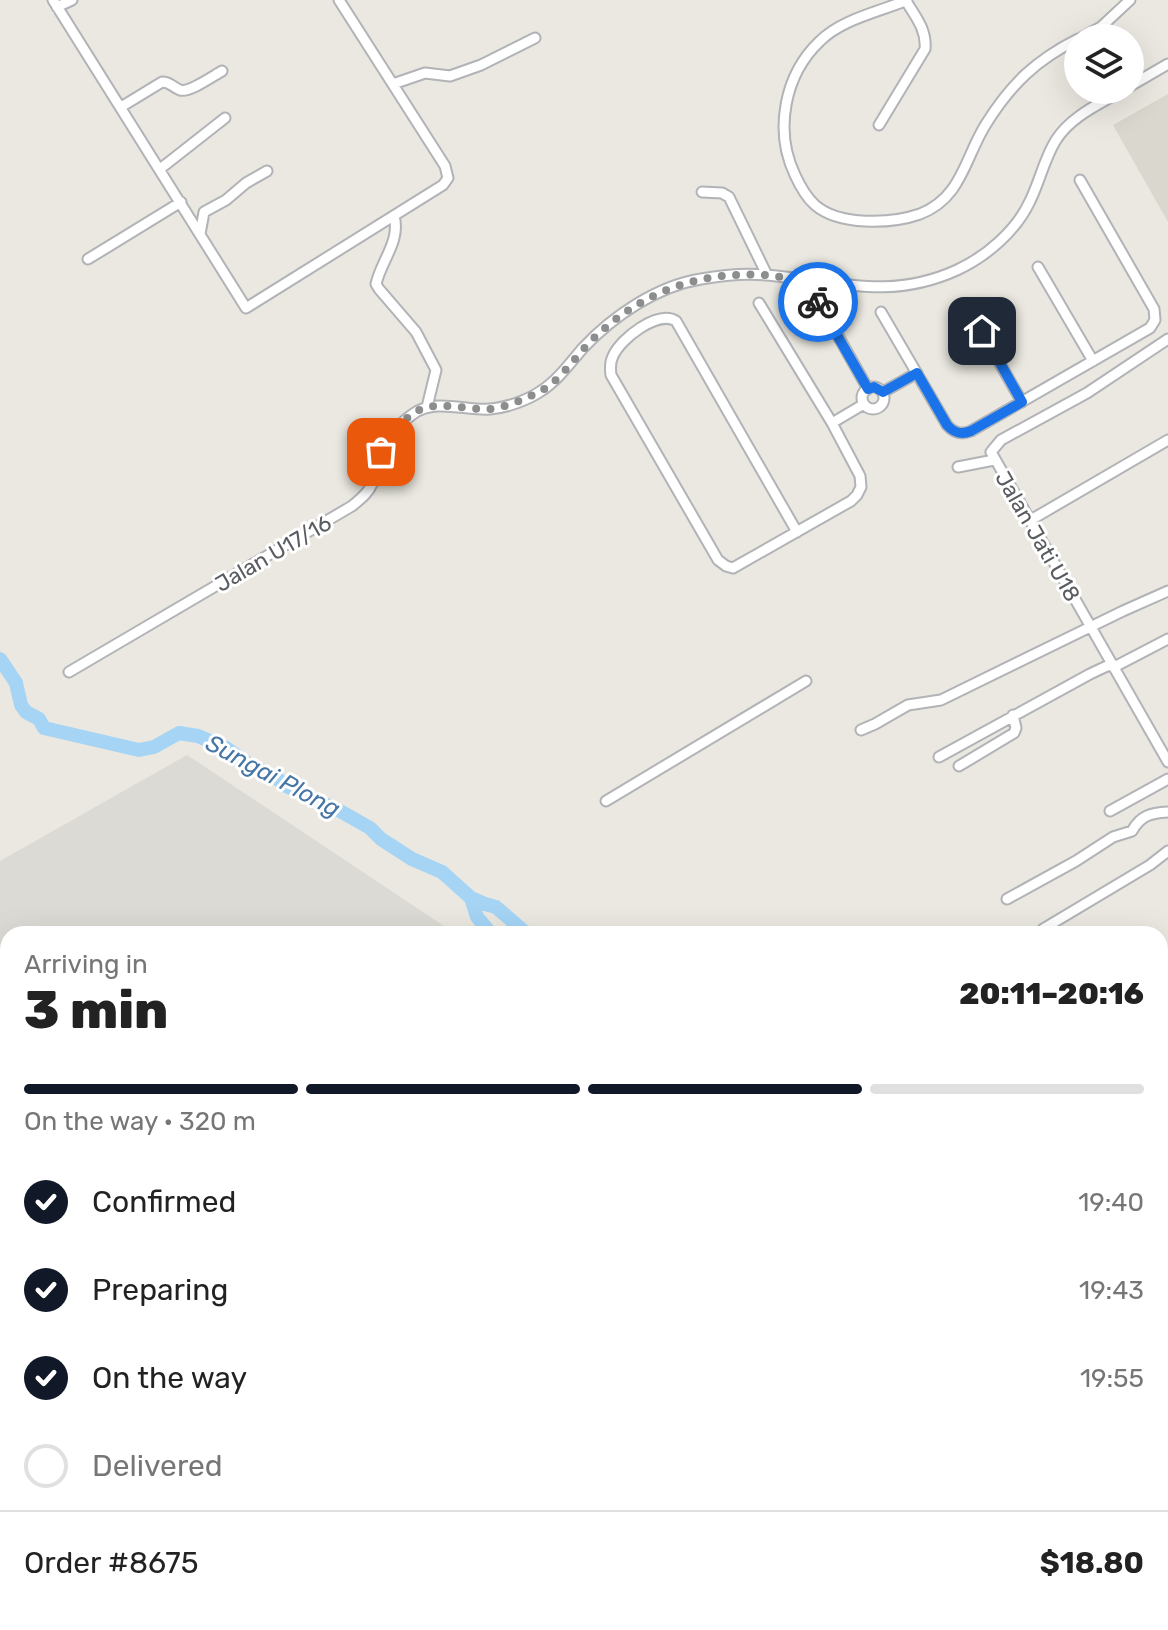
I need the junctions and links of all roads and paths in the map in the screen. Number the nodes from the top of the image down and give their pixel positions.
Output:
1 (72, 0) edge
2 (339, 0) edge
3 (906, 0) edge
4 (1130, 0) edge
5 (55, 3) edge
6 (1104, 24) edge
7 (535, 38) dead end
8 (1064, 47) edge
9 (1168, 64) edge
10 (222, 71) dead end
11 (1144, 78) edge
12 (393, 84) junction
13 (1099, 104) edge
14 (121, 107) junction
15 (225, 118) dead end
16 (879, 125) dead end
17 (160, 169) junction
18 (267, 171) dead end
19 (1080, 180) dead end
20 (702, 192) dead end
21 (181, 202) junction
22 (394, 216) junction
23 (200, 234) junction
24 (88, 259) dead end
25 (1038, 267) dead end
26 (767, 275) junction
27 (807, 281) junction
28 (759, 303) dead end
29 (968, 308) dead end
30 (881, 312) dead end
31 (1168, 339) edge
32 (1093, 361) junction
33 (917, 373) junction
34 (868, 389) junction
35 (883, 392) junction
36 (1022, 402) junction
37 (864, 404) junction
38 (427, 407) junction
39 (832, 423) junction
40 (1168, 440) edge
41 (994, 460) junction
42 (958, 467) dead end
43 (1029, 521) junction
44 (797, 532) junction
45 (1168, 591) edge
46 (1091, 627) junction
47 (1168, 639) edge
48 (1113, 666) junction
49 (69, 672) dead end
50 (806, 681) dead end
51 (1013, 715) junction
52 (861, 730) dead end
53 (939, 757) dead end
54 (1168, 762) edge
55 (959, 766) dead end
56 (1168, 779) edge
57 (606, 801) dead end
58 (1110, 811) dead end
59 (1168, 812) edge
60 (1168, 851) edge
61 (1007, 899) dead end
62 (1048, 926) edge

1 - 5 street
2 - 12 street
3 - 8 street
3 - 16 street
4 - 6 street
5 - 14 street
7 - 12 street
9 - 11 street
10 - 14 street
12 - 22 street
13 - 27 street
14 - 17 street
15 - 17 street
17 - 21 street
18 - 23 street
19 - 32 street
20 - 26 street
21 - 23 street
21 - 24 street
22 - 23 street
22 - 38 street
25 - 32 street
26 - 27 street
26 - 38 street
27 - 34 street
28 - 39 street
29 - 36 street
30 - 33 street
31 - 41 street, Jalan Jati U18
32 - 36 street
33 - 35 street
33 - 36 street
34 - 35 street
34 - 37 street
35 - 37 street
37 - 39 street
38 - 49 street, Jalan U17/16
39 - 44 street
40 - 43 street
41 - 42 street
41 - 43 street, Jalan Jati U18
43 - 46 street, Jalan Jati U18
44 - 44 street
45 - 46 street
46 - 48 street, Jalan Jati U18
46 - 52 street
47 - 48 street
48 - 51 street
48 - 54 street, Jalan Jati U18
50 - 57 street
51 - 53 street
51 - 55 street
56 - 58 street
59 - 61 street
60 - 62 street

